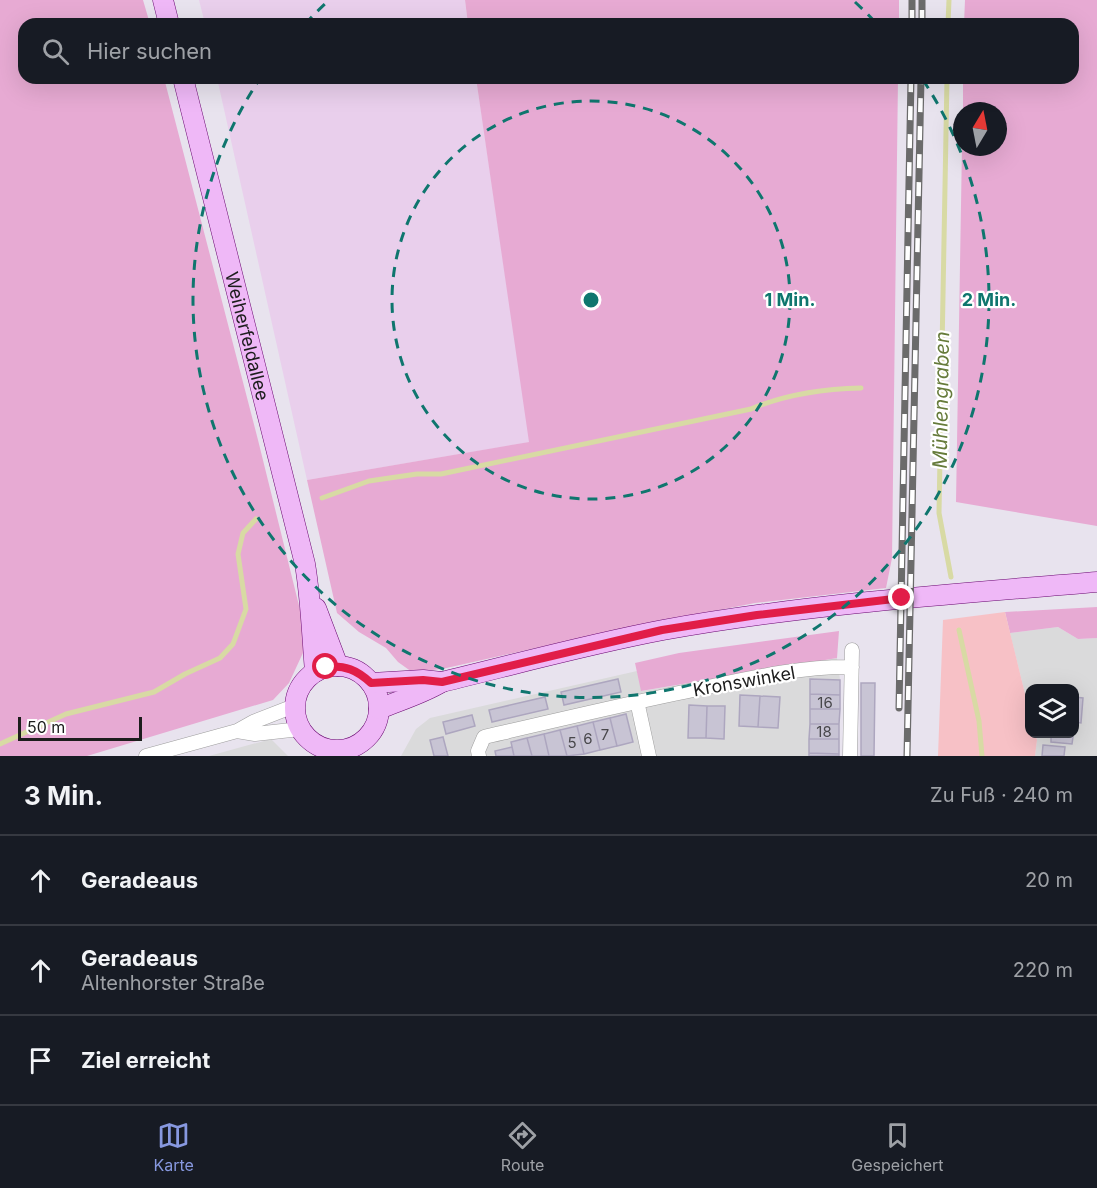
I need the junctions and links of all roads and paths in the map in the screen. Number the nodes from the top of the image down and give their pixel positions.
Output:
1 (163, 0) edge
2 (168, 18) edge
3 (185, 84) edge
4 (1097, 582) edge
5 (310, 595) junction
6 (852, 650) dead end
7 (338, 666) junction
8 (852, 667) junction
9 (315, 672) junction
10 (442, 682) junction
11 (371, 683) junction
12 (637, 701) junction
13 (294, 706) junction
14 (380, 709) junction
15 (300, 729) junction
16 (237, 731) junction
17 (359, 751) edge
18 (335, 753) edge
19 (146, 756) edge
20 (479, 756) edge
21 (649, 756) edge
22 (850, 756) edge

1 - 2 main road
3 - 5 main road, Weiherfeldallee
4 - 10 main road
5 - 7 main road, Weiherfeldallee
5 - 9 main road, Weiherfeldallee
6 - 8 street
7 - 9 main road
7 - 11 main road
8 - 12 street, Kronswinkel
8 - 22 street
9 - 13 main road
10 - 11 main road
10 - 14 main road
11 - 14 main road
12 - 20 street, Kronswinkel
12 - 21 street
13 - 15 main road
13 - 16 street
14 - 17 main road
15 - 16 street
15 - 18 main road
16 - 19 street
17 - 18 main road

